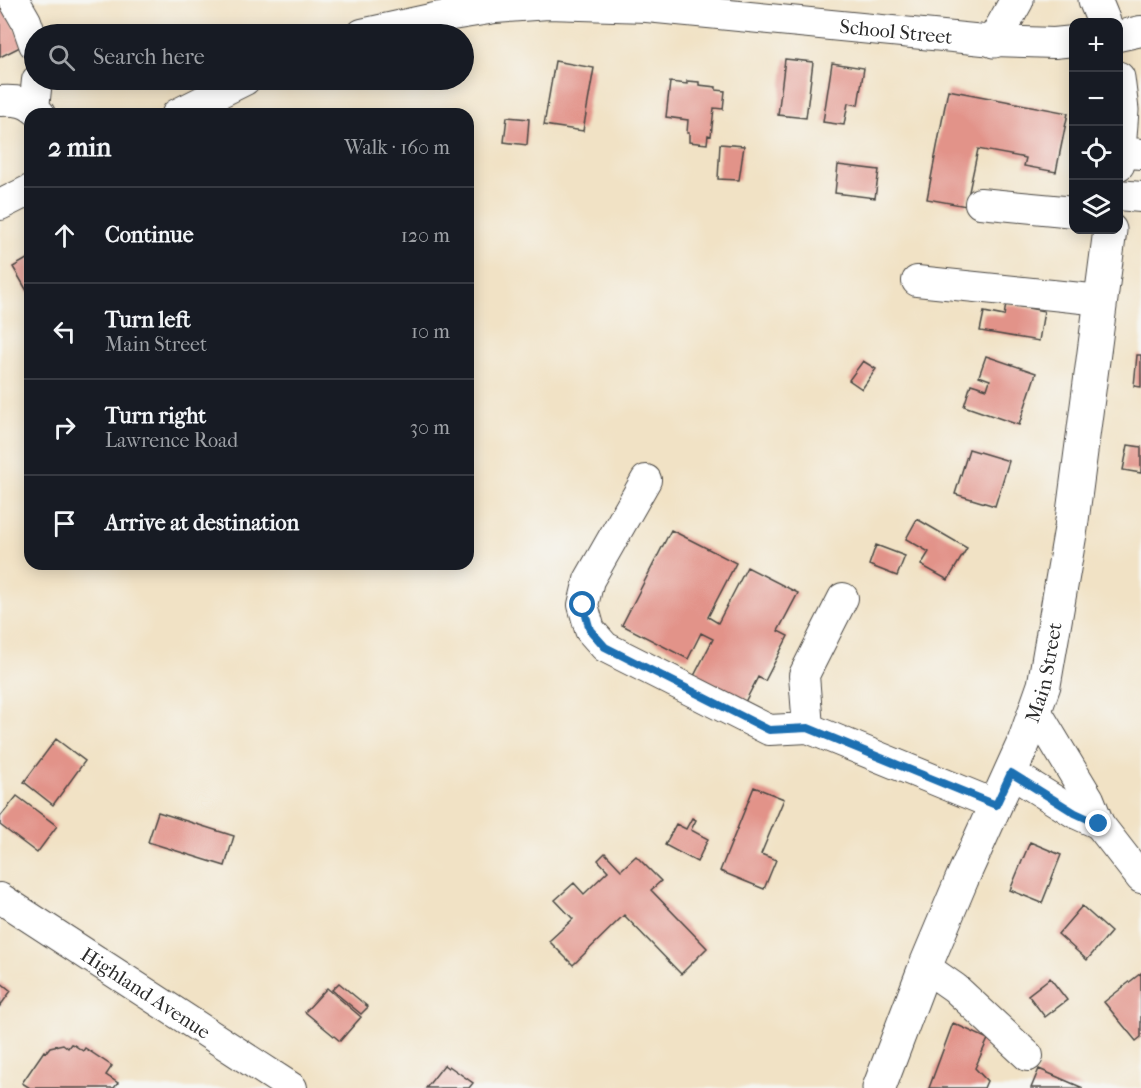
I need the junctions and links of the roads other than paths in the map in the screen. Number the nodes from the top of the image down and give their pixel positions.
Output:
1 (14, 0) edge
2 (1017, 0) edge
3 (1095, 0) edge
4 (1102, 18) edge
5 (27, 24) edge
6 (410, 24) edge
7 (1141, 31) edge
8 (1123, 35) edge
9 (994, 41) junction
10 (1069, 42) edge
11 (225, 90) edge
12 (0, 101) edge
13 (37, 101) edge
14 (189, 108) edge
15 (1123, 122) edge
16 (1126, 157) edge
17 (24, 193) edge
18 (1123, 195) edge
19 (1141, 197) edge
20 (980, 204) dead end
21 (0, 205) edge
22 (1069, 212) edge
23 (1109, 234) edge
24 (917, 281) dead end
25 (1101, 300) junction
26 (646, 480) dead end
27 (843, 598) dead end
28 (1036, 711) junction
29 (808, 728) junction
30 (1011, 773) junction
31 (996, 805) junction
32 (1099, 824) junction
33 (1141, 878) edge
34 (0, 898) edge
35 (925, 968) junction
36 (1028, 1056) dead end
37 (292, 1088) edge
38 (879, 1088) edge

1 - 5 street
2 - 9 main road
3 - 4 main road
6 - 9 street, School Street
7 - 8 street
9 - 10 street, School Street
11 - 14 street
12 - 13 street
15 - 16 main road
17 - 21 street
18 - 19 street
20 - 22 street
23 - 25 main road, Main Street
24 - 25 street
25 - 28 main road, Main Street
26 - 29 street
27 - 29 street
28 - 30 main road, Main Street
28 - 32 street
29 - 31 street
30 - 31 main road, Main Street
30 - 32 street
31 - 35 main road, Main Street
32 - 33 street
34 - 37 street, Highland Avenue
35 - 36 street
35 - 38 main road, Main Street

